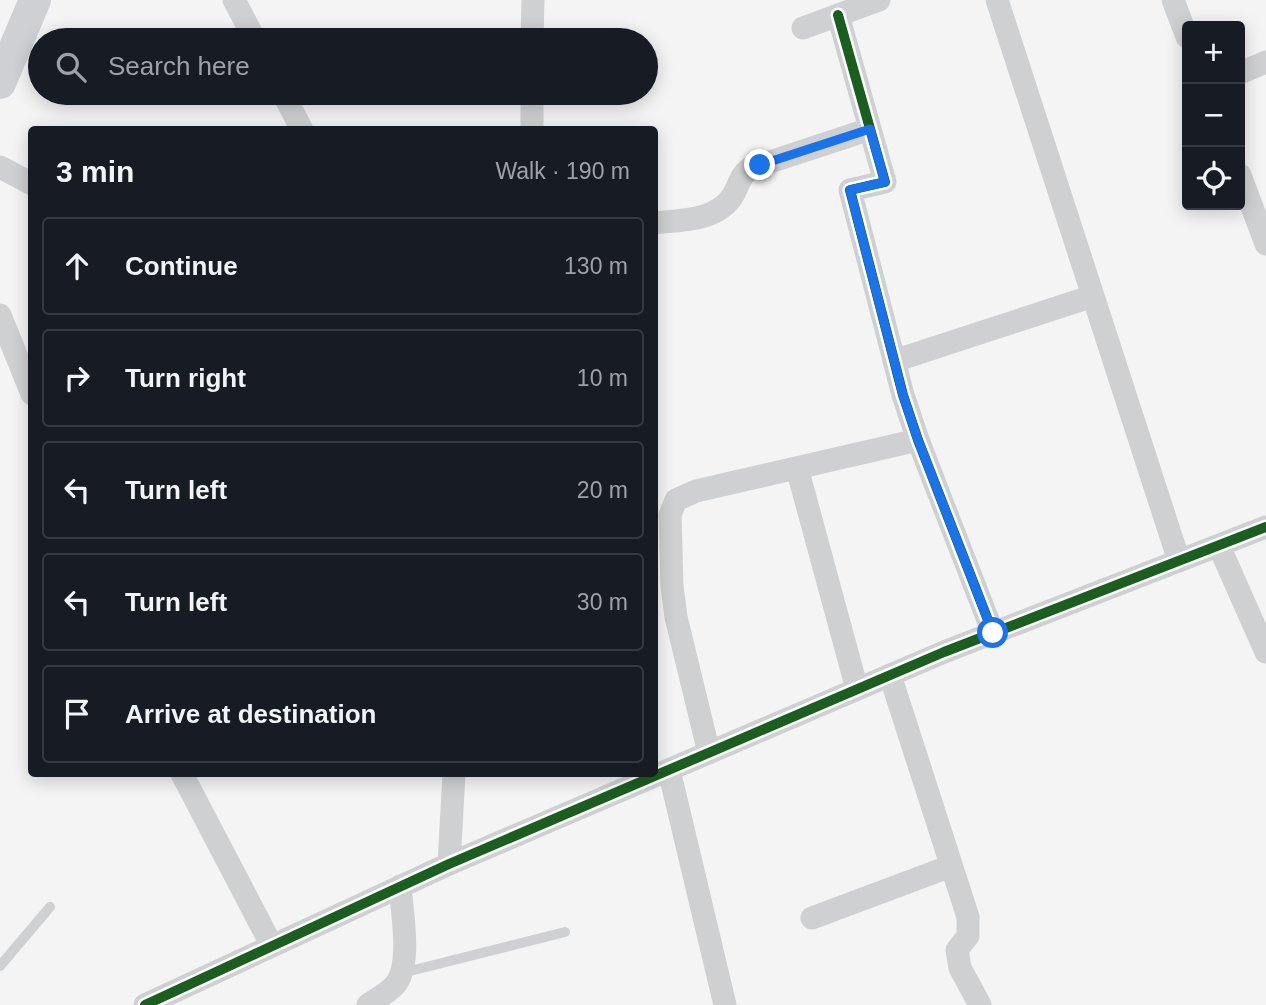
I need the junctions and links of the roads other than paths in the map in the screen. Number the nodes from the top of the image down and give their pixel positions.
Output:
1 (35, 0) edge
2 (234, 0) edge
3 (533, 0) edge
4 (879, 0) edge
5 (997, 0) edge
6 (1173, 0) edge
7 (838, 15) junction
8 (1182, 24) edge
9 (249, 28) edge
10 (532, 28) edge
11 (803, 28) dead end
12 (1266, 62) edge
13 (1245, 71) edge
14 (0, 83) edge
15 (289, 105) edge
16 (532, 105) edge
17 (300, 126) edge
18 (532, 126) edge
19 (870, 129) junction
20 (0, 167) edge
21 (28, 182) edge
22 (1245, 188) edge
23 (658, 223) edge
24 (1266, 244) edge
25 (1093, 296) junction
26 (0, 314) edge
27 (894, 361) junction
28 (28, 384) edge
29 (918, 440) junction
30 (797, 468) junction
31 (1266, 527) edge
32 (1219, 546) junction
33 (1179, 561) junction
34 (993, 633) junction
35 (1266, 652) edge
36 (891, 675) junction
37 (857, 689) junction
38 (709, 753) junction
39 (669, 770) junction
40 (658, 775) edge
41 (184, 777) edge
42 (454, 777) edge
43 (653, 777) edge
44 (449, 864) junction
45 (951, 866) junction
46 (400, 886) junction
47 (50, 907) dead end
48 (812, 918) dead end
49 (565, 932) dead end
50 (272, 946) junction
51 (0, 966) edge
52 (402, 973) junction
53 (145, 1005) edge
54 (368, 1005) edge
55 (725, 1005) edge
56 (979, 1005) edge

1 - 14 main road
2 - 9 street
3 - 10 street
4 - 7 street
5 - 25 street
6 - 8 street
7 - 11 street
7 - 19 street
12 - 13 street
15 - 17 street
16 - 18 street
19 - 23 street
19 - 27 street
20 - 21 street
22 - 24 street
25 - 27 street
25 - 33 street
26 - 28 street
27 - 29 street
29 - 30 street
29 - 34 street
30 - 37 street
30 - 38 street
31 - 32 street
32 - 33 street
32 - 35 street
33 - 34 street
34 - 36 street
36 - 37 street
36 - 45 street
37 - 38 street
38 - 39 street
39 - 40 street
39 - 55 street
41 - 50 street
42 - 44 street
43 - 44 street
44 - 46 street
45 - 48 street
45 - 56 street
46 - 50 street
46 - 52 street
47 - 51 lane
49 - 52 lane
50 - 53 street
52 - 54 street

